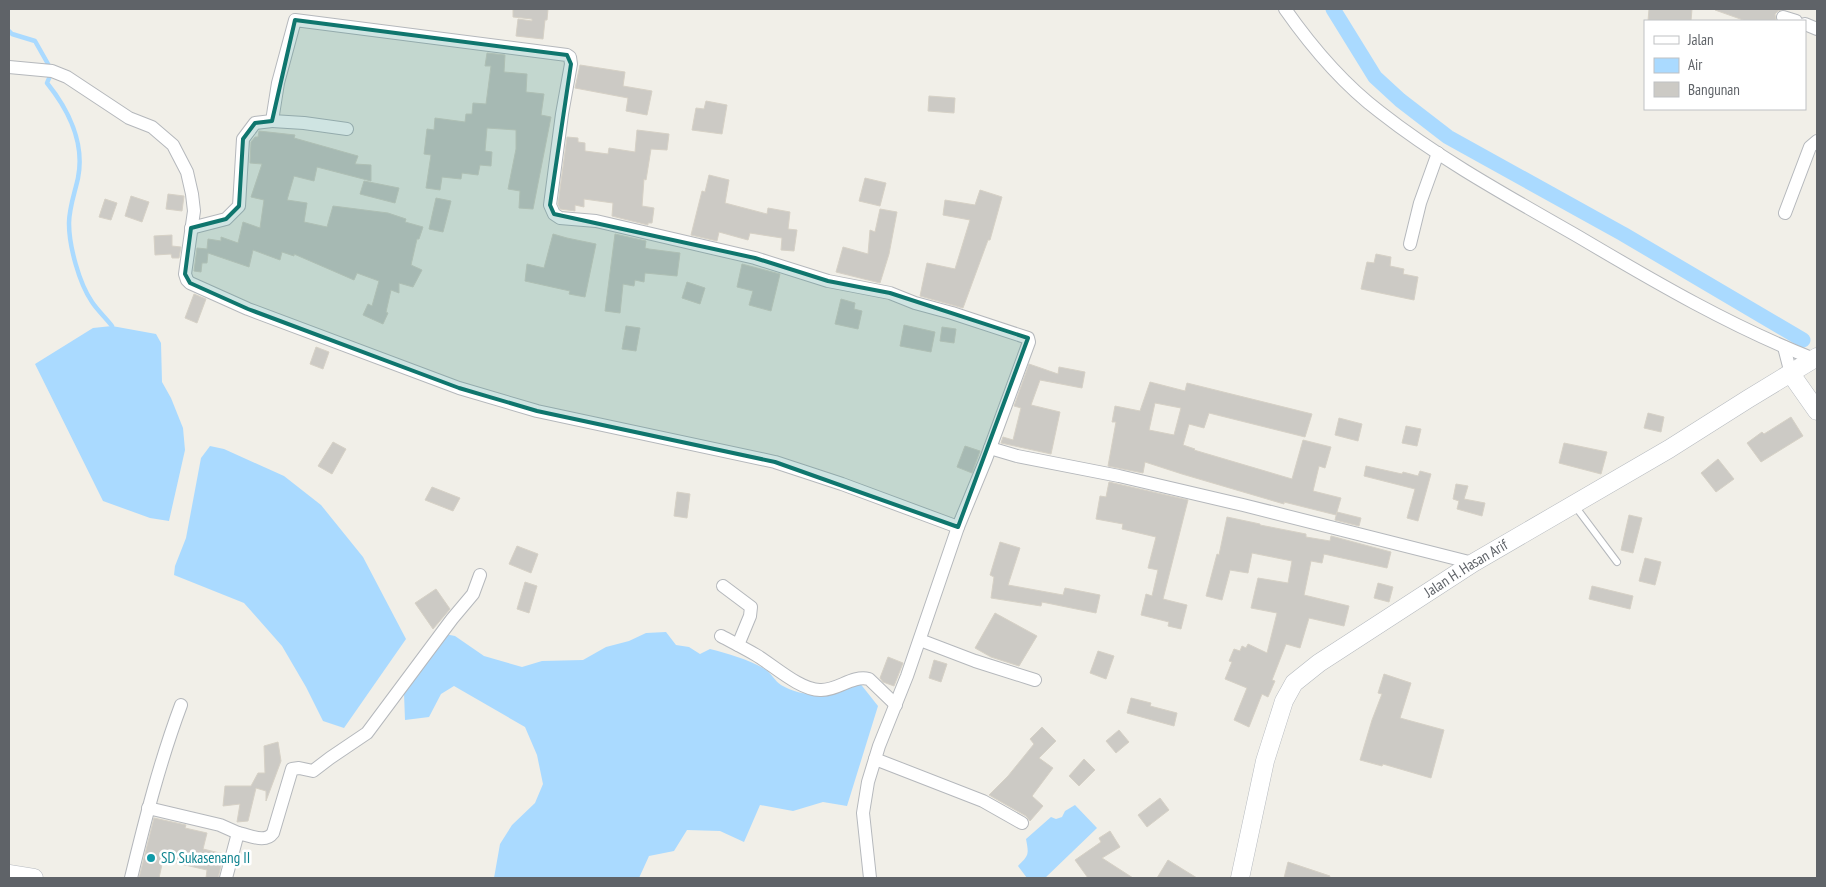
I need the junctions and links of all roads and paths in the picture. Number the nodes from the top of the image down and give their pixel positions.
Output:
1 (1285, 9) edge
2 (1783, 17) dead end
3 (1793, 20) edge
4 (9, 68) edge
5 (272, 121) junction
6 (347, 129) dead end
7 (1817, 141) edge
8 (1438, 153) junction
9 (1785, 214) dead end
10 (191, 228) junction
11 (1410, 244) dead end
12 (1784, 347) junction
13 (1816, 360) edge
14 (1790, 374) junction
15 (1817, 411) edge
16 (990, 448) junction
17 (1574, 505) junction
18 (958, 527) junction
19 (1617, 562) dead end
20 (1474, 563) junction
21 (480, 575) dead end
22 (723, 586) dead end
23 (721, 636) dead end
24 (920, 640) junction
25 (738, 645) junction
26 (1035, 680) dead end
27 (892, 701) junction
28 (181, 705) dead end
29 (875, 759) junction
30 (148, 808) junction
31 (1022, 823) dead end
32 (238, 833) junction
33 (9, 874) edge
34 (34, 878) edge
35 (130, 878) edge
36 (226, 878) edge
37 (870, 878) edge
38 (1240, 878) edge

1 - 8 street
2 - 3 street
4 - 10 street
5 - 6 street
5 - 10 street
5 - 16 street
7 - 9 street
8 - 11 street
8 - 12 street
10 - 18 street
12 - 13 street
12 - 14 street
13 - 14 main road, Jalan H. Hasan Arif
14 - 15 main road
14 - 17 main road, Jalan H. Hasan Arif
16 - 18 street
16 - 20 street
17 - 19 lane
17 - 20 main road, Jalan H. Hasan Arif
18 - 24 street
20 - 38 main road, Jalan H. Hasan Arif
21 - 32 street
22 - 25 street
23 - 25 street
24 - 26 street
24 - 27 street
25 - 27 street
27 - 29 street
28 - 30 street
29 - 31 street
29 - 37 street
30 - 32 street
30 - 35 street
32 - 36 street
33 - 34 main road

